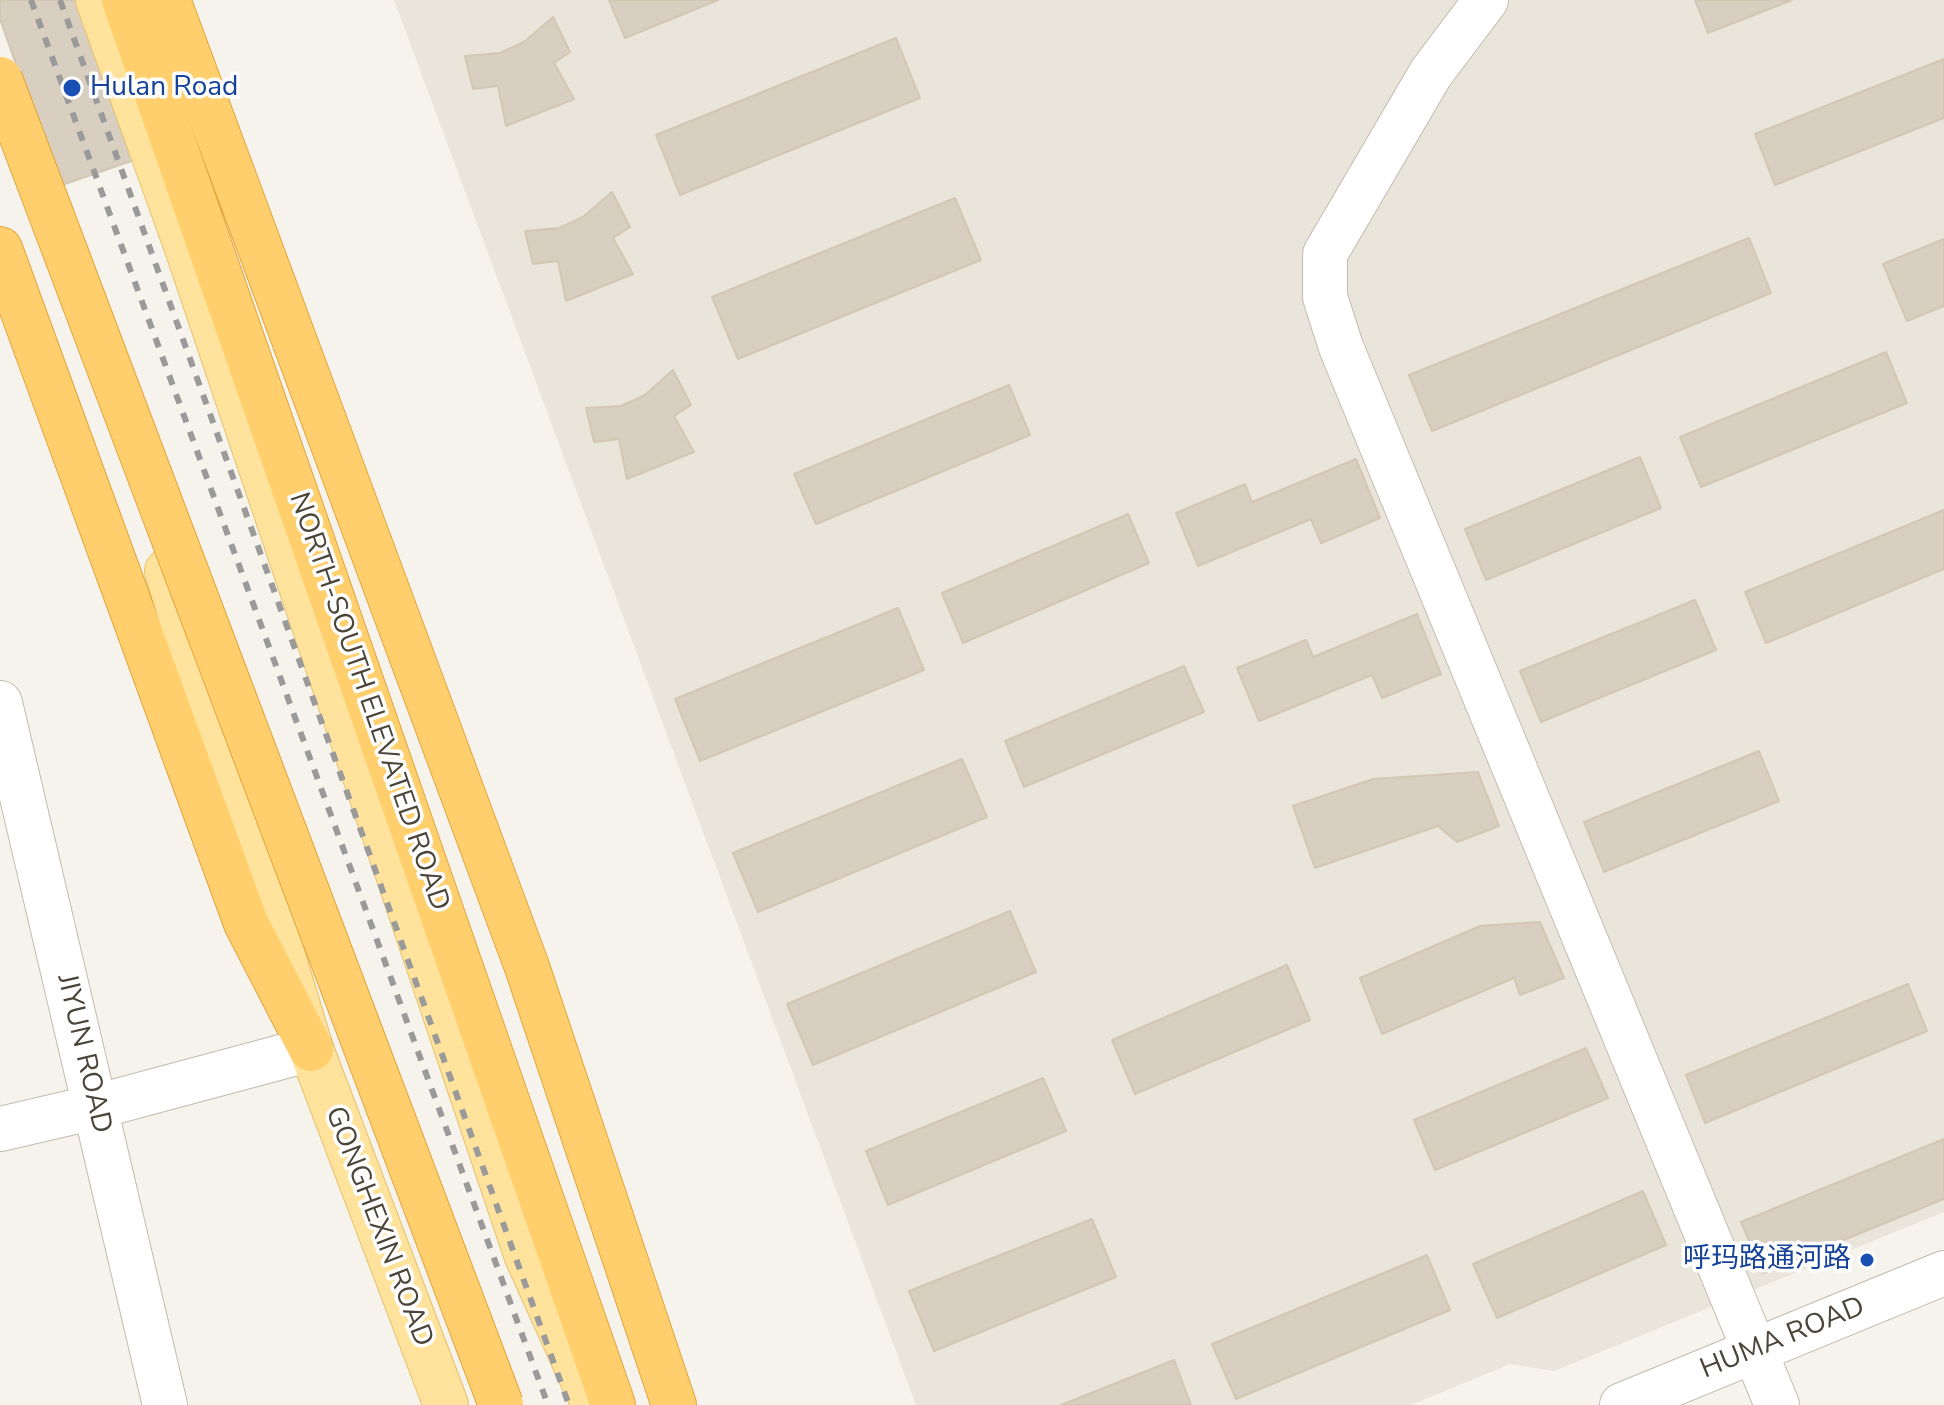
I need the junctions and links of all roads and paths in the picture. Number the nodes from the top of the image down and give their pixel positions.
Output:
1 (98, 0) edge
2 (124, 0) edge
3 (168, 0) edge
4 (1486, 0) edge
5 (0, 59) edge
6 (0, 79) edge
7 (0, 249) edge
8 (0, 703) edge
9 (311, 1049) junction
10 (95, 1107) junction
11 (0, 1129) edge
12 (1944, 1273) edge
13 (1754, 1351) junction
14 (165, 1405) edge
15 (446, 1405) edge
16 (501, 1405) edge
17 (594, 1405) edge
18 (613, 1405) edge
19 (674, 1405) edge
20 (1622, 1405) edge
21 (1777, 1405) edge

1 - 17 main road
2 - 18 highway, NORTH-SOUTH ELEVATED ROAD
3 - 19 highway
4 - 13 street
5 - 9 main road, GONGHEXIN ROAD
6 - 16 highway, bridge
7 - 9 highway
8 - 10 street, JIYUN ROAD
9 - 10 street
9 - 15 main road, GONGHEXIN ROAD
10 - 11 street
10 - 14 street, JIYUN ROAD
12 - 13 street, HUMA ROAD
13 - 20 street, HUMA ROAD
13 - 21 street

